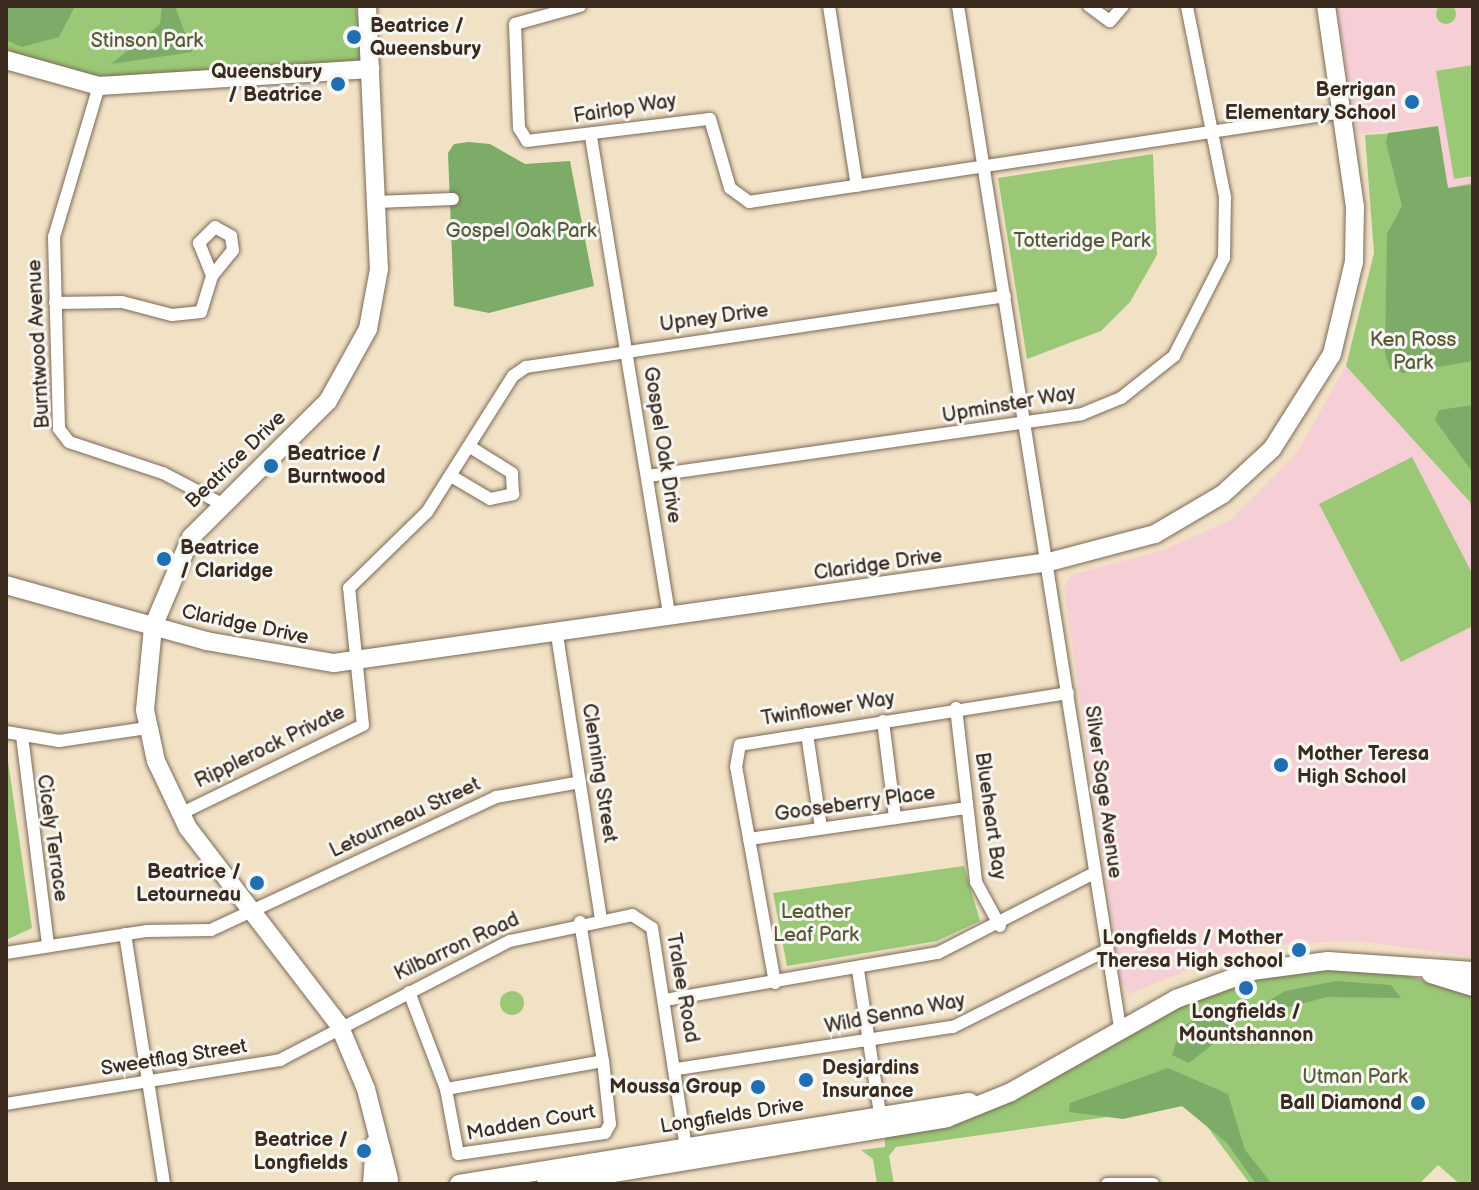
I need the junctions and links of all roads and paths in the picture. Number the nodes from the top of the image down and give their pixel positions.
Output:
1 (367, 6) edge
2 (580, 6) edge
3 (829, 6) edge
4 (958, 6) edge
5 (1089, 6) edge
6 (1123, 6) edge
7 (1187, 6) edge
8 (1326, 6) edge
9 (6, 60) edge
10 (370, 69) junction
11 (99, 86) junction
12 (1342, 112) junction
13 (1216, 134) junction
14 (591, 137) junction
15 (982, 168) junction
16 (857, 186) junction
17 (453, 199) dead end
18 (376, 202) junction
19 (212, 276) dead end
20 (1005, 296) junction
21 (55, 303) junction
22 (627, 351) junction
23 (1027, 425) junction
24 (470, 447) junction
25 (451, 476) junction
26 (648, 476) junction
27 (218, 502) junction
28 (1049, 562) junction
29 (6, 585) edge
30 (670, 617) junction
31 (153, 627) junction
32 (557, 635) junction
33 (360, 660) junction
34 (1068, 693) junction
35 (956, 708) junction
36 (883, 721) junction
37 (147, 728) junction
38 (6, 732) edge
39 (807, 734) junction
40 (22, 736) junction
41 (580, 782) junction
42 (966, 808) junction
43 (180, 814) junction
44 (895, 818) junction
45 (821, 828) junction
46 (749, 839) junction
47 (1094, 873) junction
48 (254, 912) junction
49 (601, 918) junction
50 (644, 919) joint
51 (580, 922) junction
52 (1000, 926) junction
53 (125, 934) junction
54 (48, 946) junction
55 (1105, 951) junction
56 (6, 953) edge
57 (1401, 965) junction
58 (858, 970) junction
59 (1473, 971) edge
60 (775, 983) junction
61 (1473, 987) edge
62 (409, 992) junction
63 (665, 1000) junction
64 (339, 1025) junction
65 (1120, 1028) junction
66 (872, 1040) junction
67 (603, 1061) junction
68 (677, 1069) junction
69 (147, 1083) junction
70 (446, 1089) junction
71 (6, 1104) edge
72 (881, 1123) junction
73 (687, 1153) junction
74 (384, 1183) edge
75 (164, 1184) edge
76 (459, 1184) edge
77 (546, 1184) edge
78 (1107, 1184) edge
79 (1153, 1184) edge

1 - 10 street, Beatrice Drive
2 - 14 street, Fairlop Way
3 - 16 street
4 - 15 street, Silver Sage Avenue
5 - 6 street
7 - 13 street, Upminster Way
8 - 12 street, Claridge Drive
9 - 11 street
10 - 11 street
10 - 18 street, Beatrice Drive
11 - 21 street, Burntwood Avenue
12 - 13 street, Fairlop Way
12 - 28 street, Claridge Drive
13 - 15 street, Fairlop Way
13 - 23 street, Upminster Way
14 - 16 street, Fairlop Way
14 - 22 street, Gospel Oak Drive
15 - 16 street, Fairlop Way
15 - 20 street, Silver Sage Avenue
17 - 18 street
18 - 27 street, Beatrice Drive
19 - 21 street
20 - 22 street, Upney Drive
20 - 23 street, Silver Sage Avenue
21 - 27 street, Burntwood Avenue
22 - 24 street, Upney Drive
22 - 26 street, Gospel Oak Drive
23 - 26 street, Upminster Way
23 - 28 street, Silver Sage Avenue
24 - 25 street, Upney Drive
24 - 25 street
25 - 33 street, Upney Drive
26 - 30 street, Gospel Oak Drive
27 - 31 street, Beatrice Drive
28 - 30 street, Claridge Drive
28 - 34 street, Silver Sage Avenue
29 - 31 street, Claridge Drive
30 - 32 street, Claridge Drive
31 - 33 street, Claridge Drive
31 - 37 street, Beatrice Drive
32 - 33 street, Claridge Drive
32 - 41 street, Clenning Street
33 - 43 street, Ripplerock Private
34 - 35 street, Twinflower Way
34 - 47 street, Silver Sage Avenue
35 - 36 street, Twinflower Way
35 - 42 street, Blueheart Bay
36 - 39 street, Twinflower Way
36 - 44 street
37 - 40 street
37 - 43 street, Beatrice Drive
38 - 40 street
39 - 45 street
39 - 46 street, Twinflower Way
40 - 54 street, Cicely Terrace
41 - 48 street, Letourneau Street
41 - 49 street, Clenning Street
42 - 44 street, Gooseberry Place
42 - 52 street, Blueheart Bay
43 - 48 street, Beatrice Drive
44 - 45 street, Gooseberry Place
45 - 46 street, Gooseberry Place
46 - 60 street, Twinflower Way
47 - 52 street
47 - 55 street, Silver Sage Avenue
48 - 53 street, Letourneau Street
48 - 64 street, Beatrice Drive
49 - 50 street, Kilbarron Road
49 - 51 street, Kilbarron Road
50 - 63 street, Tralee Road
51 - 62 street, Kilbarron Road
51 - 67 street, Madden Court
52 - 58 street
53 - 54 street, Letourneau Street
53 - 69 street
54 - 56 street, Letourneau Street
55 - 65 street, Silver Sage Avenue
55 - 66 street, Wild Senna Way
57 - 59 street, Longfields Drive
57 - 61 street, Longfields Drive
57 - 65 street, Longfields Drive
58 - 60 street
58 - 66 street
60 - 63 street
62 - 64 street, Kilbarron Road
62 - 70 street, Madden Court
63 - 68 street, Tralee Road
64 - 69 street, Sweetflag Street
64 - 74 street, Beatrice Drive
65 - 72 street, Longfields Drive
66 - 68 street, Wild Senna Way
66 - 72 street
67 - 70 street
67 - 70 street, Madden Court
68 - 73 street, Tralee Road
69 - 71 street, Sweetflag Street
69 - 75 street
72 - 73 street, Longfields Drive
73 - 76 street, Longfields Drive
73 - 77 street, Longfields Drive
78 - 79 street

